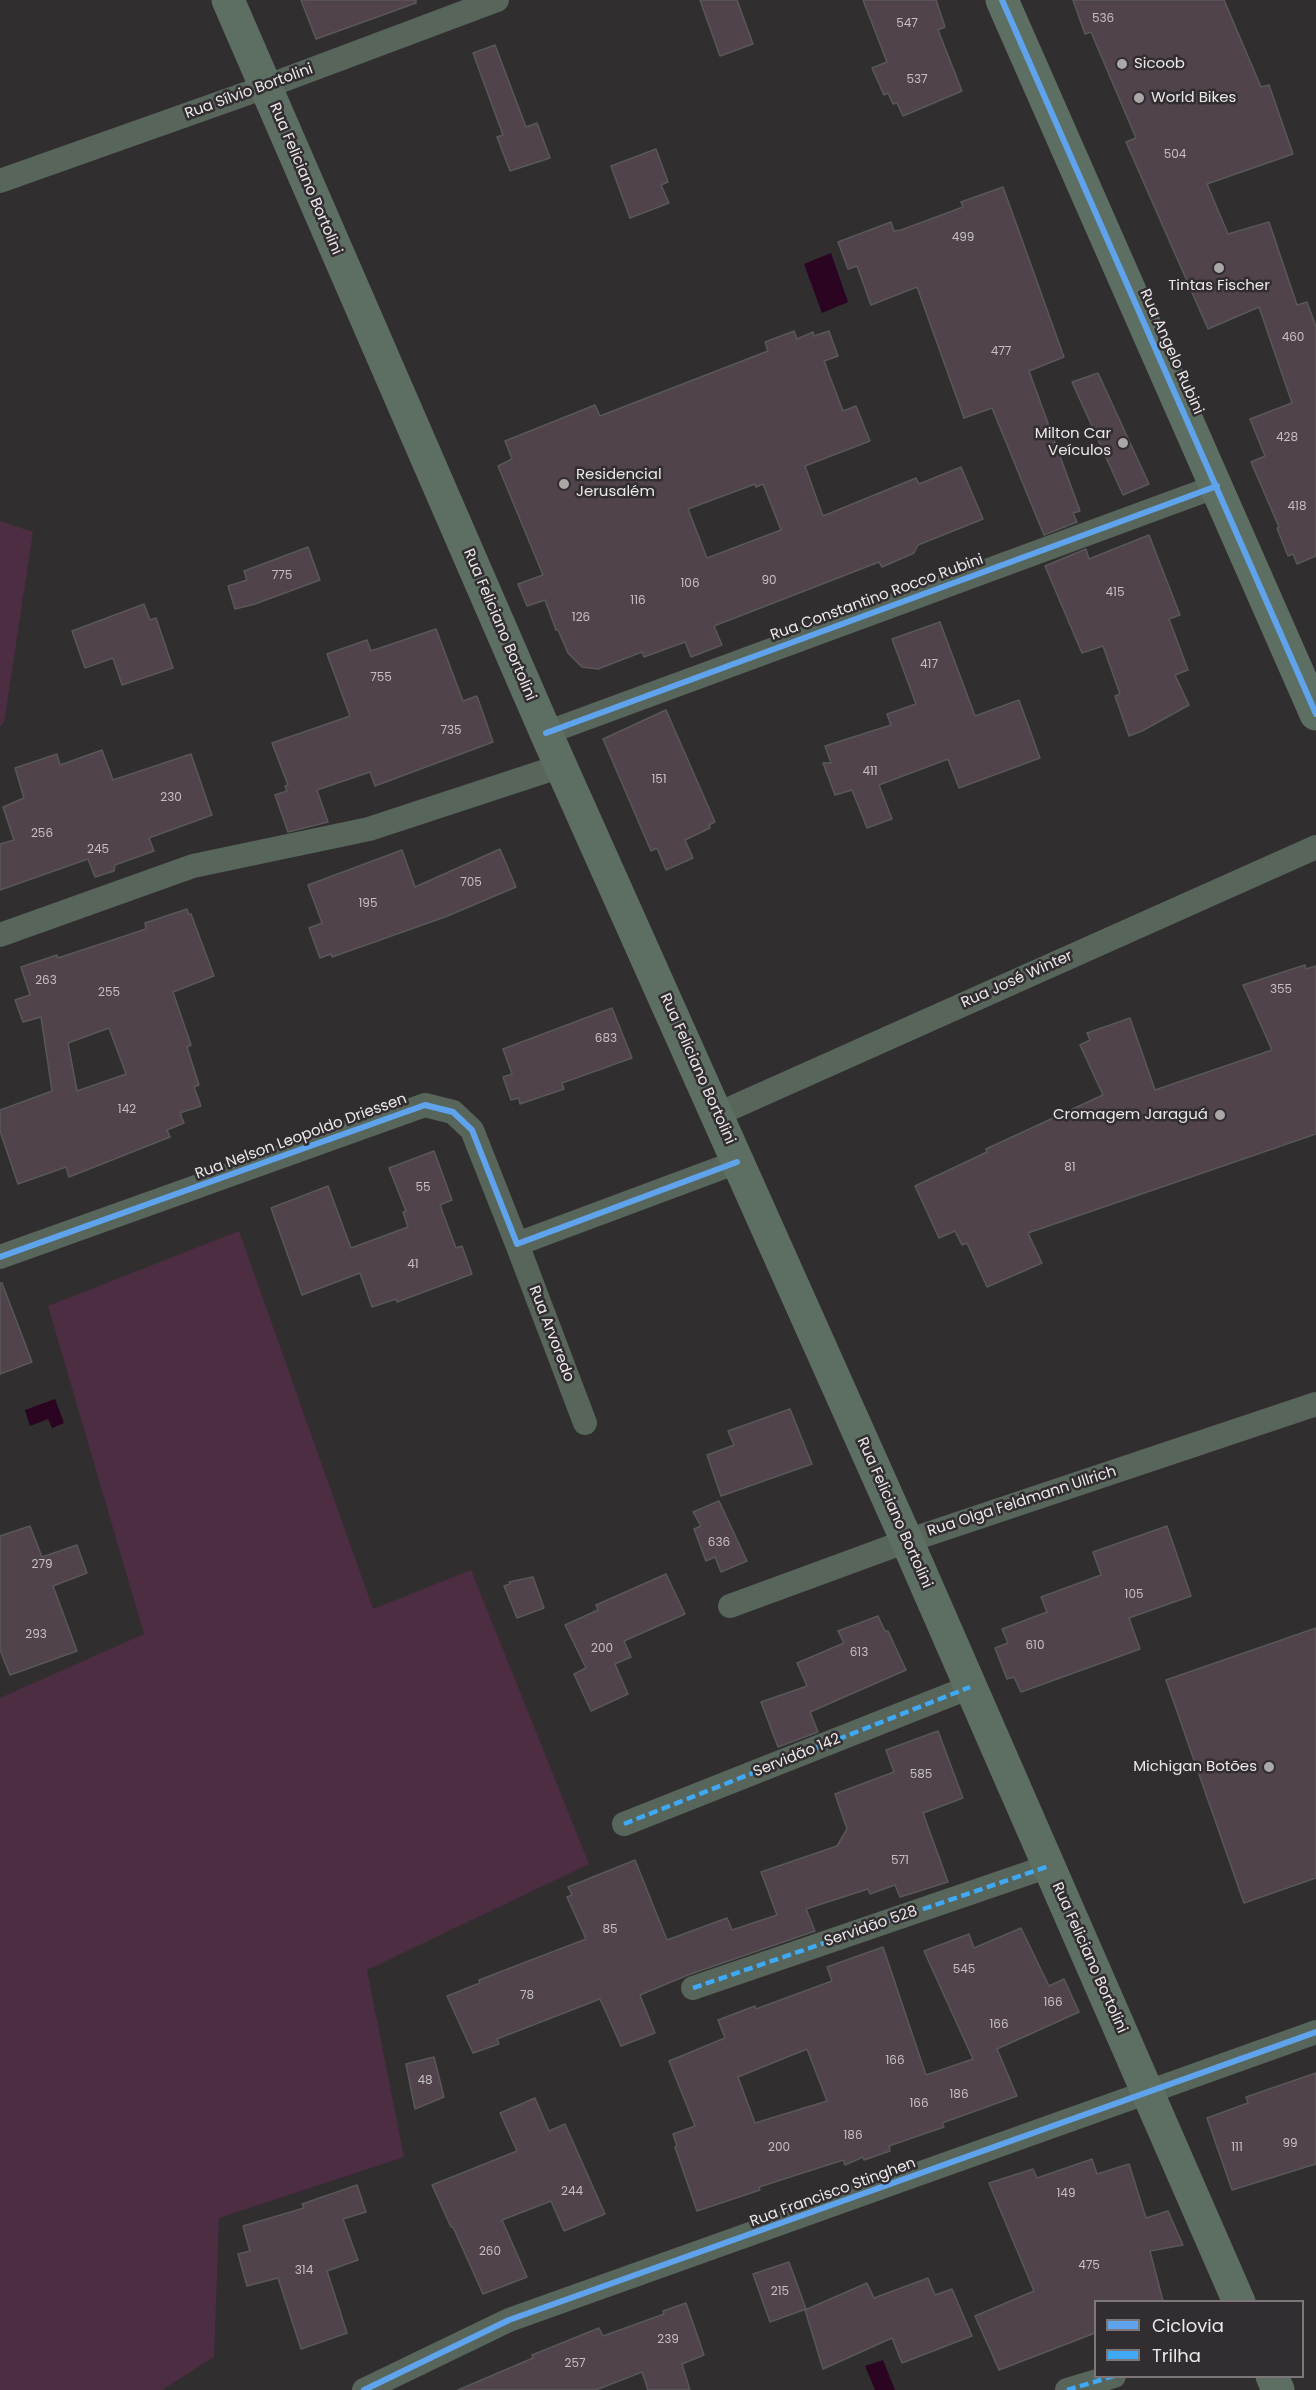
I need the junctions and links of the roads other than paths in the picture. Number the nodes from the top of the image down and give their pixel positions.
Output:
1 (228, 0) edge
2 (497, 0) edge
3 (1002, 0) edge
4 (265, 87) junction
5 (0, 181) edge
6 (1217, 486) junction
7 (1316, 714) edge
8 (546, 733) junction
9 (561, 766) junction
10 (1316, 847) edge
11 (0, 936) edge
12 (718, 1114) junction
13 (737, 1162) junction
14 (517, 1244) junction
15 (0, 1257) edge
16 (1316, 1404) edge
17 (585, 1424) dead end
18 (907, 1541) junction
19 (730, 1606) dead end
20 (970, 1687) junction
21 (624, 1824) dead end
22 (1049, 1866) junction
23 (693, 1988) dead end
24 (1316, 2032) edge
25 (1149, 2093) junction
26 (1239, 2300) edge
27 (1107, 2378) edge
28 (364, 2390) edge
29 (1067, 2390) edge

1 - 4 main road, Rua Feliciano Bortolini
2 - 4 street, Rua Sílvio Bortolini
3 - 6 main road, Rua Angelo Rubini
4 - 5 street, Rua Sílvio Bortolini
4 - 8 main road, Rua Feliciano Bortolini
6 - 7 main road, Rua Angelo Rubini
6 - 8 street, Rua Constantino Rocco Rubini
8 - 9 main road, Rua Feliciano Bortolini
9 - 11 street
9 - 12 main road, Rua Feliciano Bortolini
10 - 12 street, Rua José Winter
12 - 13 main road, Rua Feliciano Bortolini
13 - 14 street
13 - 18 main road, Rua Feliciano Bortolini
14 - 15 street, Rua Nelson Leopoldo Driessen
14 - 17 street, Rua Arvoredo
16 - 18 street, Rua Olga Feldmann Ullrich
18 - 19 street, Rua Olga Feldmann Ullrich
18 - 20 main road, Rua Feliciano Bortolini
20 - 21 street, Servidão 142
20 - 22 main road, Rua Feliciano Bortolini
22 - 23 street, Servidão 528
22 - 25 main road, Rua Feliciano Bortolini
24 - 25 street, Rua Francisco Stinghen
25 - 26 main road, Rua Feliciano Bortolini
25 - 28 street, Rua Francisco Stinghen
27 - 29 street

